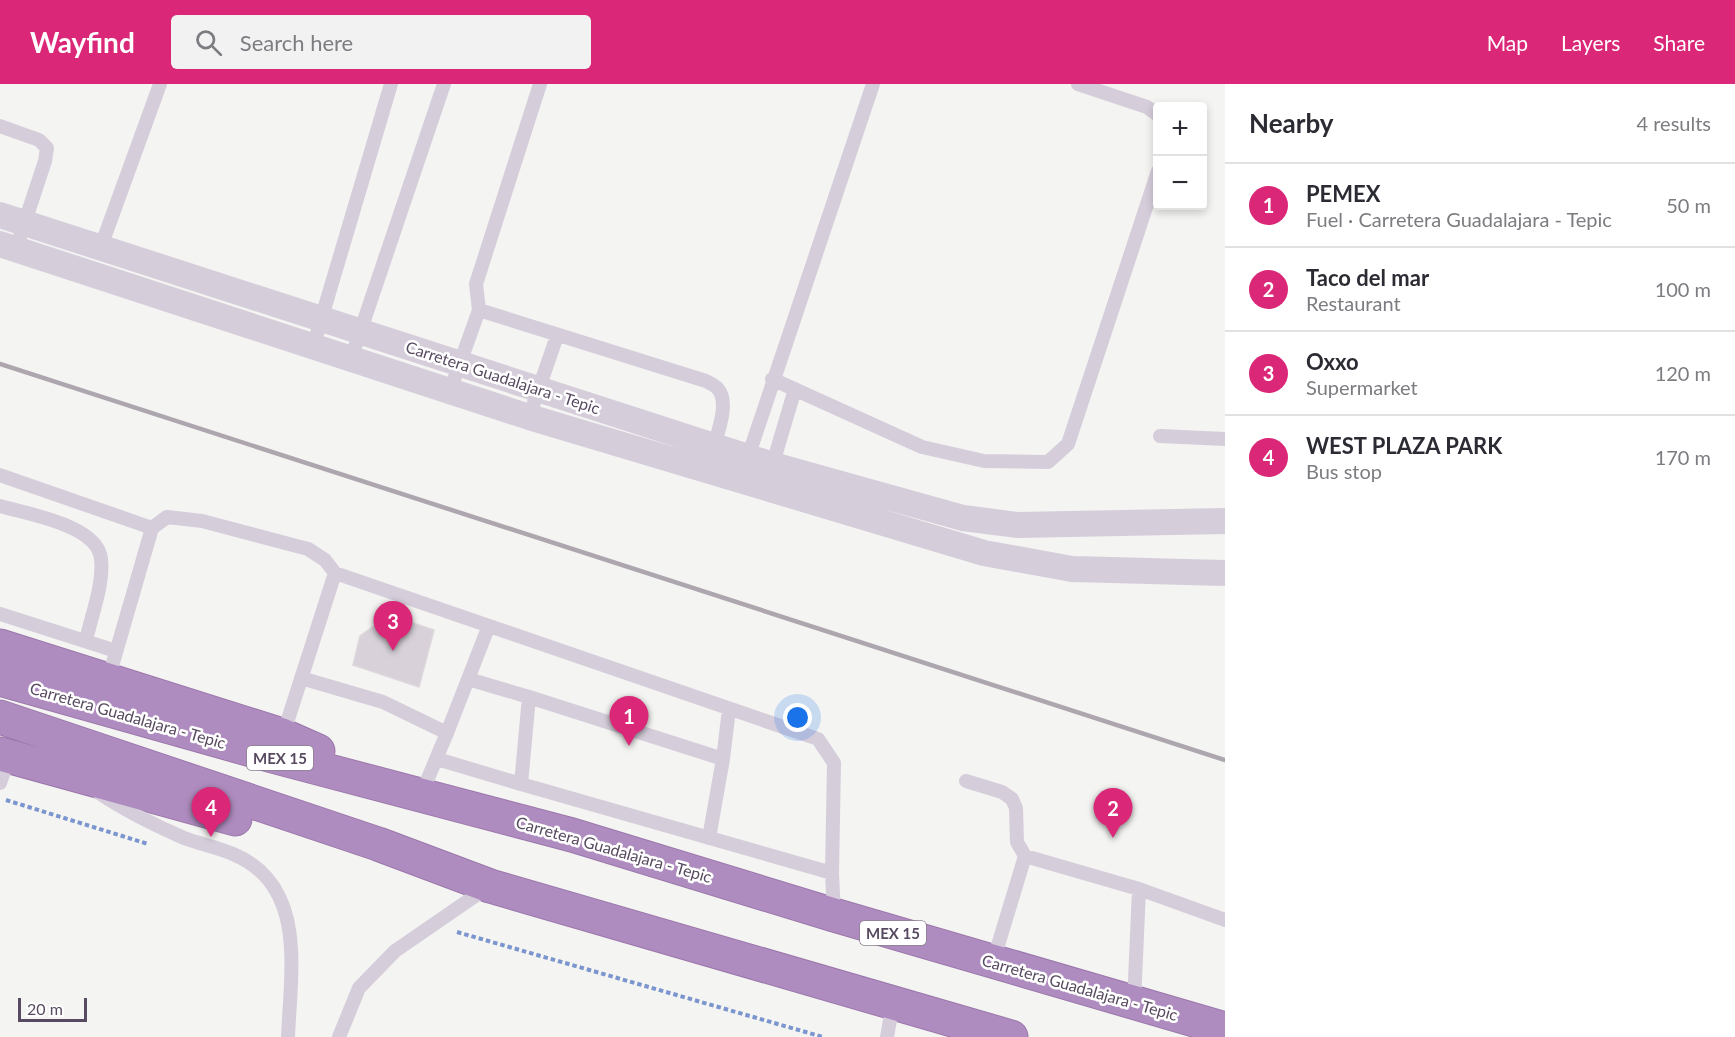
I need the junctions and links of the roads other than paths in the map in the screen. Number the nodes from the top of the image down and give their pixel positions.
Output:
1 (160, 84) edge
2 (391, 84) edge
3 (444, 84) edge
4 (540, 84) edge
5 (873, 84) edge
6 (1078, 84) edge
7 (1153, 111) edge
8 (0, 126) edge
9 (1153, 186) edge
10 (0, 215) edge
11 (24, 224) junction
12 (8, 247) edge
13 (101, 248) junction
14 (92, 274) junction
15 (478, 310) junction
16 (322, 318) junction
17 (360, 330) junction
18 (557, 336) junction
19 (313, 347) junction
20 (351, 359) junction
21 (460, 363) junction
22 (772, 379) junction
23 (538, 389) junction
24 (795, 389) junction
25 (450, 391) junction
26 (529, 417) junction
27 (1160, 436) dead end
28 (1225, 439) edge
29 (714, 447) junction
30 (748, 457) junction
31 (708, 472) junction
32 (0, 474) edge
33 (769, 477) junction
34 (740, 481) junction
35 (0, 506) edge
36 (1225, 521) edge
37 (152, 528) junction
38 (334, 573) junction
39 (1225, 573) edge
40 (0, 614) edge
41 (488, 628) junction
42 (86, 641) junction
43 (0, 646) edge
44 (112, 665) junction
45 (301, 678) junction
46 (0, 679) edge
47 (468, 679) junction
48 (529, 697) junction
49 (729, 709) junction
50 (0, 717) edge
51 (447, 733) junction
52 (279, 746) junction
53 (436, 759) junction
54 (723, 759) junction
55 (3, 765) edge
56 (75, 777) junction
57 (966, 781) dead end
58 (521, 784) junction
59 (421, 795) junction
60 (709, 838) junction
61 (1025, 856) junction
62 (448, 872) junction
63 (832, 873) junction
64 (490, 886) junction
65 (1139, 889) junction
66 (834, 915) junction
67 (1225, 920) edge
68 (993, 962) junction
69 (893, 1003) junction
70 (1143, 1005) junction
71 (1225, 1005) edge
72 (1225, 1029) edge
73 (288, 1037) edge
74 (339, 1037) edge
75 (887, 1037) edge
76 (1011, 1037) edge

1 - 13 lane
2 - 16 lane
3 - 17 lane
4 - 15 lane
5 - 22 lane
6 - 7 lane
8 - 11 lane
9 - 24 lane
10 - 11 street, Carretera Guadalajara - Tepic
11 - 12 lane
11 - 13 street, Carretera Guadalajara - Tepic
12 - 14 street, Carretera Guadalajara - Tepic
13 - 14 lane
13 - 16 street, Carretera Guadalajara - Tepic
14 - 19 street, Carretera Guadalajara - Tepic
15 - 18 lane
15 - 21 lane
16 - 17 street, Carretera Guadalajara - Tepic
16 - 19 lane
17 - 20 lane
17 - 21 street, Carretera Guadalajara - Tepic
18 - 23 lane
18 - 29 lane
19 - 20 street, Carretera Guadalajara - Tepic
20 - 25 street, Carretera Guadalajara - Tepic
21 - 23 street, Carretera Guadalajara - Tepic
21 - 25 lane
22 - 24 lane
22 - 30 lane
23 - 26 lane
23 - 29 street, Carretera Guadalajara - Tepic
24 - 33 lane
25 - 26 street, Carretera Guadalajara - Tepic
26 - 31 street, Carretera Guadalajara - Tepic
27 - 28 lane
29 - 30 street, Carretera Guadalajara - Tepic
29 - 31 lane
30 - 33 street, Carretera Guadalajara - Tepic
30 - 34 lane
31 - 34 street, Carretera Guadalajara - Tepic
32 - 37 lane
33 - 34 street, Carretera Guadalajara - Tepic
33 - 36 street, Carretera Guadalajara - Tepic
33 - 39 street, Carretera Guadalajara - Tepic
35 - 42 lane
37 - 38 lane
37 - 44 lane
38 - 41 lane
38 - 45 lane
40 - 42 lane
41 - 47 lane
41 - 49 lane
42 - 44 lane
43 - 44 highway
44 - 52 highway
45 - 51 lane
45 - 52 lane
46 - 52 highway, Carretera Guadalajara - Tepic / MEX 15
47 - 48 lane
47 - 51 lane
48 - 54 lane
48 - 58 lane
49 - 54 lane
49 - 63 lane
50 - 62 highway
51 - 53 lane
52 - 59 highway, Carretera Guadalajara - Tepic / MEX 15
53 - 58 lane
53 - 59 lane
54 - 60 lane
55 - 56 highway
56 - 62 highway
56 - 73 lane
57 - 61 lane
58 - 60 lane
59 - 66 highway, Carretera Guadalajara - Tepic / MEX 15
60 - 63 lane
61 - 65 lane
61 - 68 lane
62 - 64 highway
63 - 66 lane
64 - 69 highway
64 - 74 lane
65 - 67 lane
65 - 70 lane
66 - 68 highway, Carretera Guadalajara - Tepic / MEX 15
68 - 70 highway, Carretera Guadalajara - Tepic / MEX 15
69 - 75 lane
69 - 76 highway
70 - 71 highway
70 - 72 highway, Carretera Guadalajara - Tepic / MEX 15

